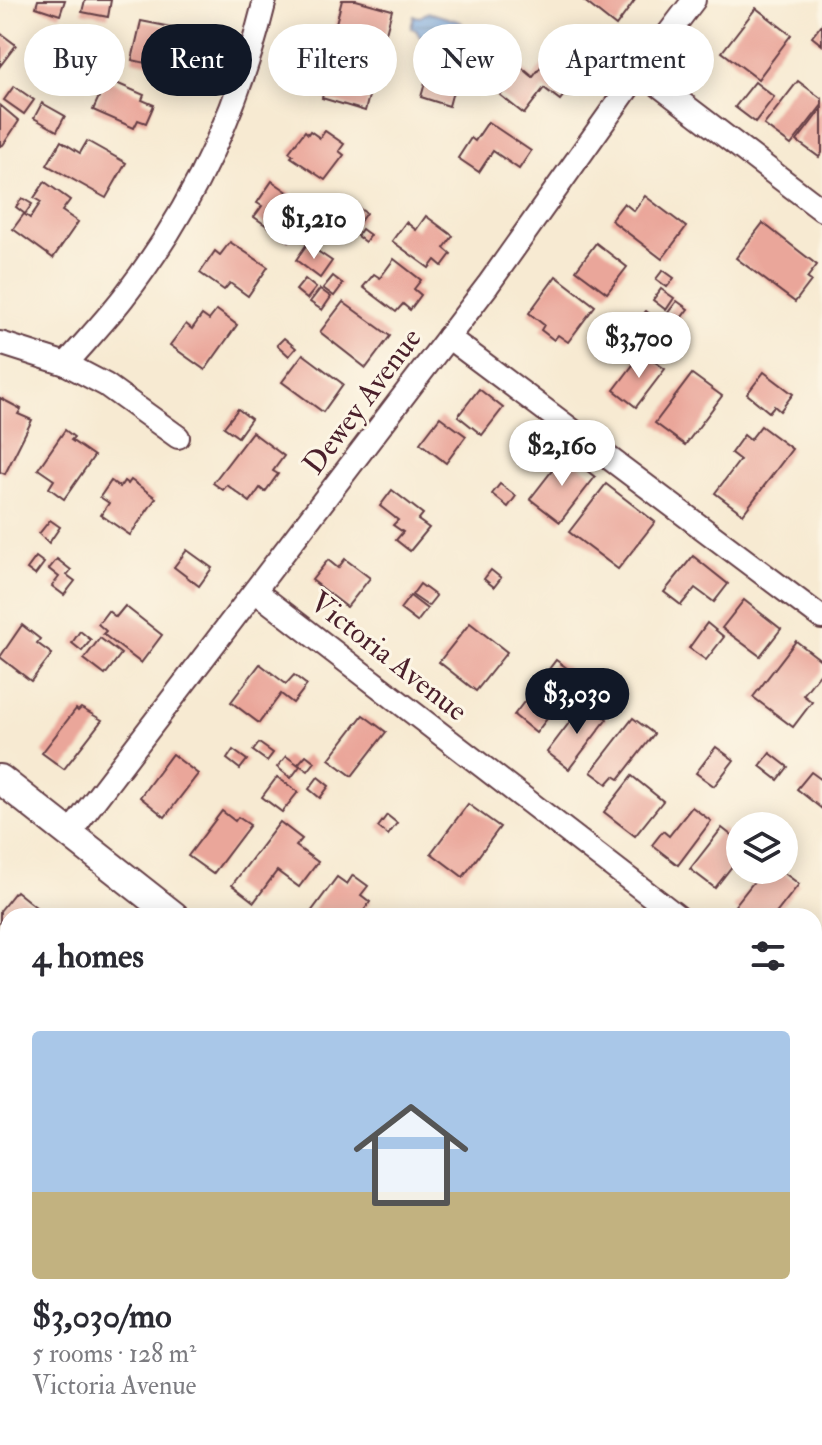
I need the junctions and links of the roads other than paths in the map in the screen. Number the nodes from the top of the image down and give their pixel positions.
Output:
1 (265, 0) edge
2 (694, 0) edge
3 (676, 24) edge
4 (622, 96) edge
5 (673, 96) edge
6 (822, 210) edge
7 (448, 337) junction
8 (0, 343) edge
9 (66, 364) junction
10 (178, 437) dead end
11 (255, 591) junction
12 (822, 618) edge
13 (0, 779) edge
14 (69, 834) junction
15 (164, 908) edge
16 (667, 908) edge

1 - 9 street
2 - 3 street, Dewey Avenue
4 - 7 street, Dewey Avenue
5 - 6 street
7 - 11 street, Dewey Avenue
7 - 12 street
8 - 9 street
9 - 10 street
11 - 14 street, Dewey Avenue
11 - 16 street, Victoria Avenue
13 - 14 street
14 - 15 street

